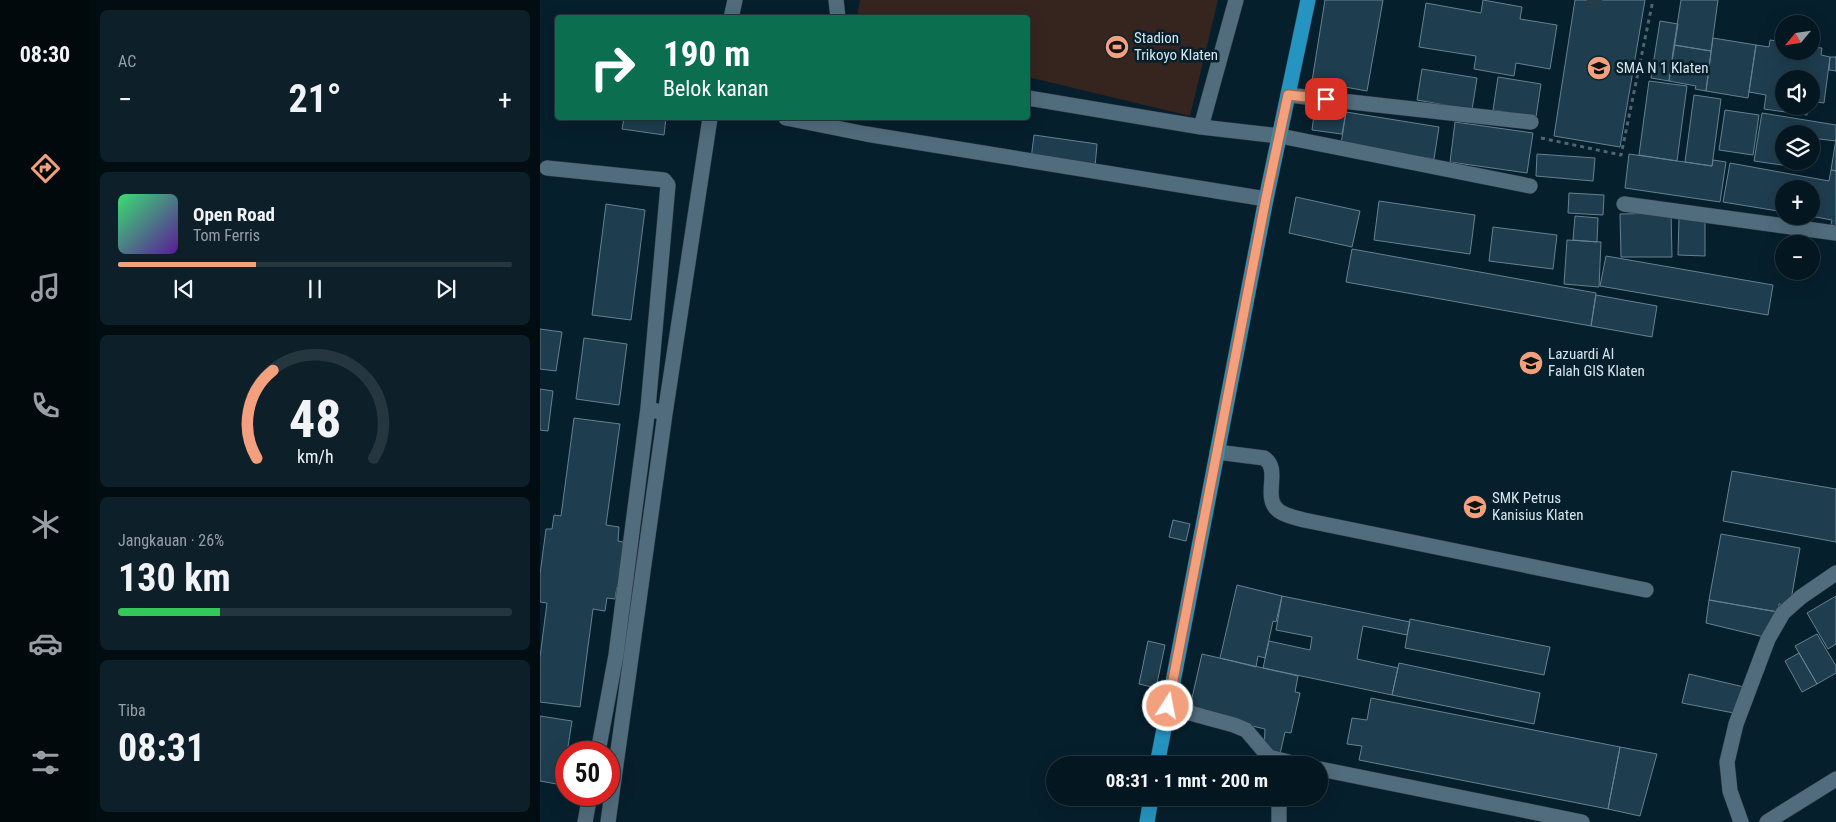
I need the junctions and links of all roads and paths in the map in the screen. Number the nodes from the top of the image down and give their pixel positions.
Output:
1 (735, 0) edge
2 (836, 0) edge
3 (1236, 0) edge
4 (1308, 0) edge
5 (732, 15) edge
6 (838, 15) edge
7 (1288, 95) junction
8 (1030, 98) edge
9 (710, 120) edge
10 (796, 120) edge
11 (1531, 122) dead end
12 (1201, 127) junction
13 (1280, 136) junction
14 (547, 168) dead end
15 (1530, 186) dead end
16 (1266, 198) junction
17 (1624, 204) dead end
18 (1836, 233) edge
19 (648, 408) junction
20 (664, 414) junction
21 (1217, 452) junction
22 (1836, 573) edge
23 (1646, 590) dead end
24 (1168, 706) junction
25 (600, 741) edge
26 (1159, 756) edge
27 (1268, 756) edge
28 (1328, 771) edge
29 (1836, 779) edge
30 (588, 806) edge
31 (1150, 806) edge
32 (1279, 806) edge
33 (585, 822) edge
34 (608, 822) edge
35 (1147, 822) edge
36 (1279, 822) edge
37 (1582, 822) edge
38 (1741, 822) edge
39 (1767, 822) edge

1 - 5 street
2 - 6 street
3 - 12 street
4 - 7 main road
7 - 11 street
7 - 13 main road
8 - 12 street
9 - 20 street
10 - 16 street
12 - 13 street
13 - 15 street
13 - 16 main road
14 - 19 street
16 - 21 main road
17 - 18 street
19 - 20 street
19 - 25 street
20 - 34 street
21 - 23 street
21 - 24 main road
22 - 38 street
24 - 26 main road
24 - 27 street
28 - 37 street
29 - 39 street
30 - 33 street
31 - 35 main road
32 - 36 street

